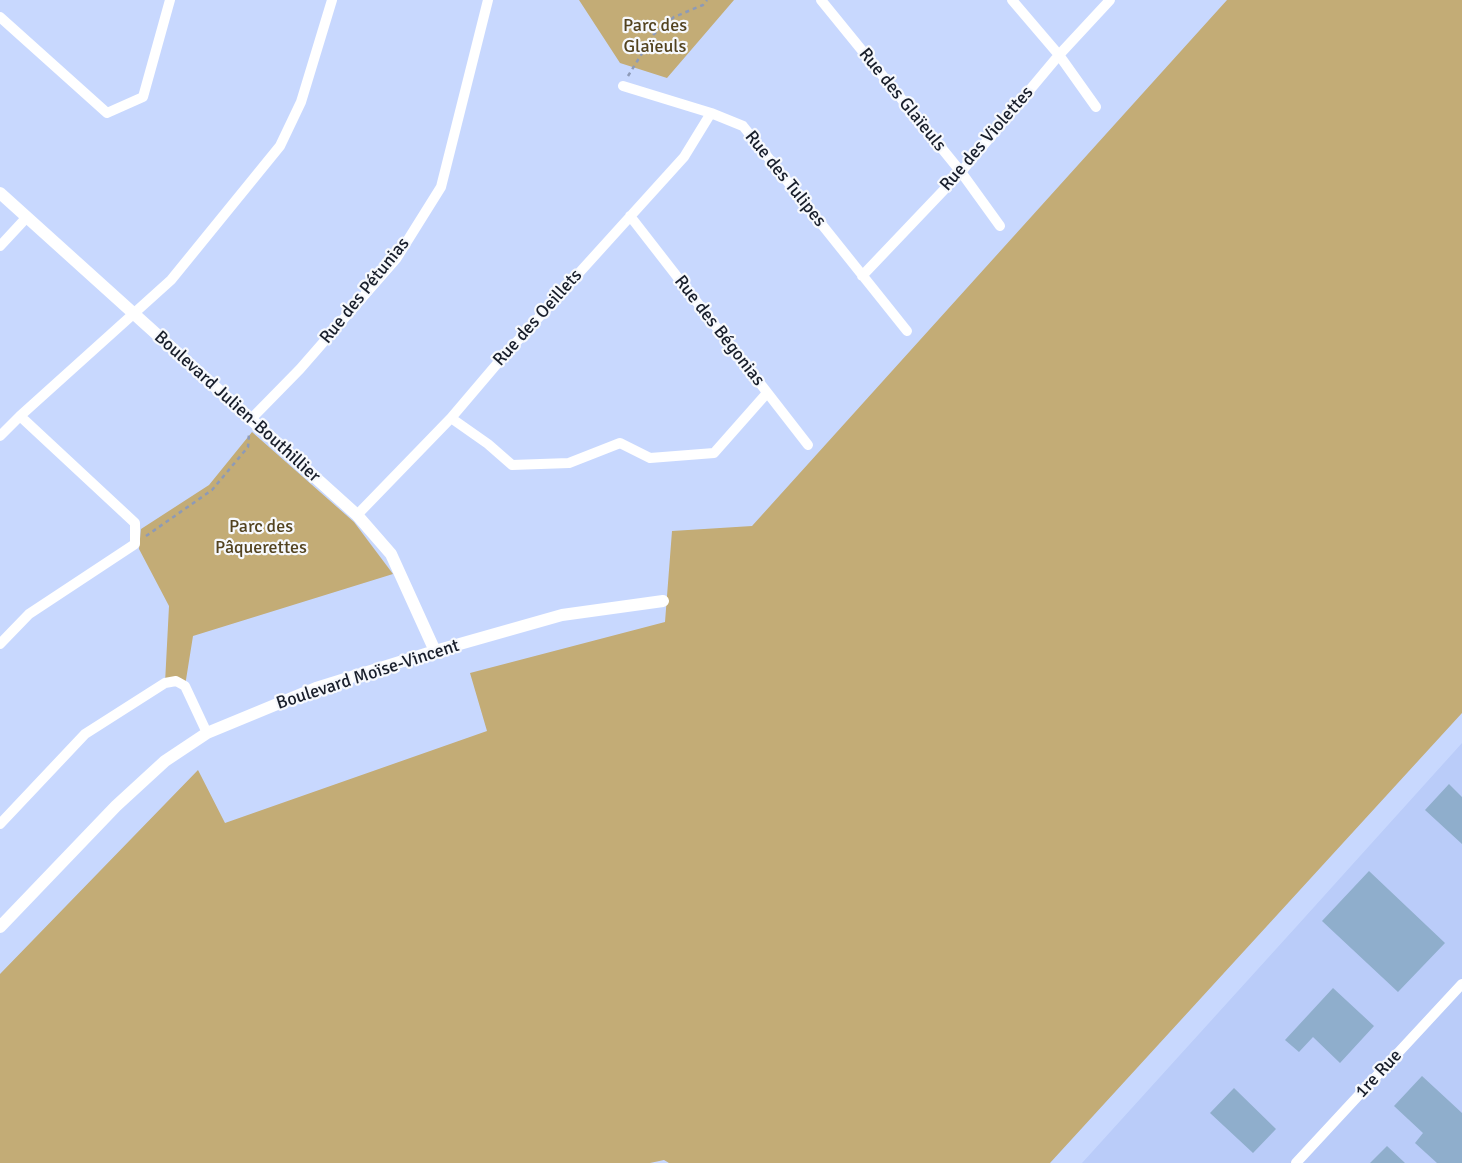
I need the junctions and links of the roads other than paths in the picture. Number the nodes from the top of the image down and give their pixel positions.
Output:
1 (170, 0) edge
2 (332, 0) edge
3 (488, 0) edge
4 (821, 0) edge
5 (1012, 0) edge
6 (1110, 0) edge
7 (0, 17) edge
8 (1059, 55) junction
9 (623, 86) road end
10 (1096, 107) dead end
11 (711, 113) junction
12 (961, 172) junction
13 (0, 193) edge
14 (630, 216) junction
15 (27, 218) junction
16 (1000, 226) dead end
17 (0, 246) edge
18 (862, 276) junction
19 (134, 314) junction
20 (907, 331) dead end
21 (767, 392) junction
22 (20, 416) junction
23 (451, 418) junction
24 (251, 419) junction
25 (0, 436) edge
26 (808, 445) dead end
27 (357, 515) junction
28 (663, 601) dead end
29 (0, 644) edge
30 (435, 651) junction
31 (207, 733) junction
32 (0, 824) edge
33 (0, 927) edge
34 (1462, 984) edge
35 (1296, 1163) edge

1 - 7 street
2 - 19 street
3 - 24 street, Rue des Pétunias
4 - 12 street, Rue des Glaïeuls
5 - 8 street
6 - 8 street, Rue des Violettes
8 - 10 street
8 - 12 street, Rue des Violettes
9 - 11 street, Rue des Tulipes
11 - 14 street, Rue des Oeillets
11 - 18 street, Rue des Tulipes
12 - 16 street, Rue des Glaïeuls
12 - 18 street, Rue des Violettes
13 - 15 street, Boulevard Julien-Bouthillier
14 - 21 street, Rue des Bégonias
14 - 23 street, Rue des Oeillets
15 - 17 street
15 - 19 street, Boulevard Julien-Bouthillier
18 - 20 street, Rue des Tulipes
19 - 22 street
19 - 24 street, Boulevard Julien-Bouthillier
21 - 23 street
21 - 26 street, Rue des Bégonias
22 - 25 street
22 - 29 street
23 - 27 street, Rue des Oeillets
24 - 27 street, Boulevard Julien-Bouthillier
27 - 30 street, Boulevard Julien-Bouthillier
28 - 30 street, Boulevard Moïse-Vincent
30 - 31 street, Boulevard Moïse-Vincent
31 - 32 street
31 - 33 street, Boulevard Moïse-Vincent
34 - 35 street, 1re Rue

